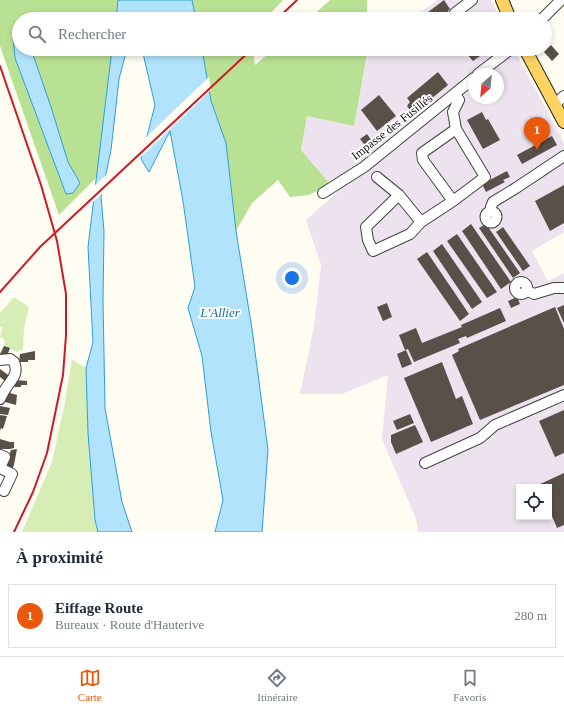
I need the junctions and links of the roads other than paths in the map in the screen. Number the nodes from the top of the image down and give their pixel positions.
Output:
1 (472, 0) edge
2 (502, 0) edge
3 (562, 0) edge
4 (456, 12) edge
5 (507, 12) edge
6 (549, 12) edge
7 (502, 56) edge
8 (530, 56) edge
9 (486, 68) edge
10 (468, 83) edge
11 (455, 94) junction
12 (564, 96) edge
13 (555, 104) junction
14 (564, 122) edge
15 (456, 129) junction
16 (564, 156) edge
17 (377, 177) dead end
18 (323, 193) dead end
19 (399, 195) junction
20 (453, 201) junction
21 (492, 211) dead end
22 (421, 222) junction
23 (564, 288) edge
24 (526, 290) dead end
25 (5, 360) edge
26 (4, 383) edge
27 (564, 395) edge
28 (0, 399) edge
29 (0, 455) edge
30 (425, 463) dead end
31 (0, 468) edge
32 (4, 491) dead end

1 - 4 street
2 - 5 main road
3 - 6 street
7 - 9 street
8 - 13 main road
10 - 11 street, Impasse des Fusillés
11 - 15 street
11 - 18 street, Impasse des Fusillés
12 - 13 street
13 - 14 main road
15 - 20 street
15 - 20 street
16 - 21 street
17 - 19 street
19 - 22 street
19 - 22 street
20 - 22 street
23 - 24 street
25 - 26 street
26 - 28 street
27 - 30 street
29 - 31 street
31 - 32 street

